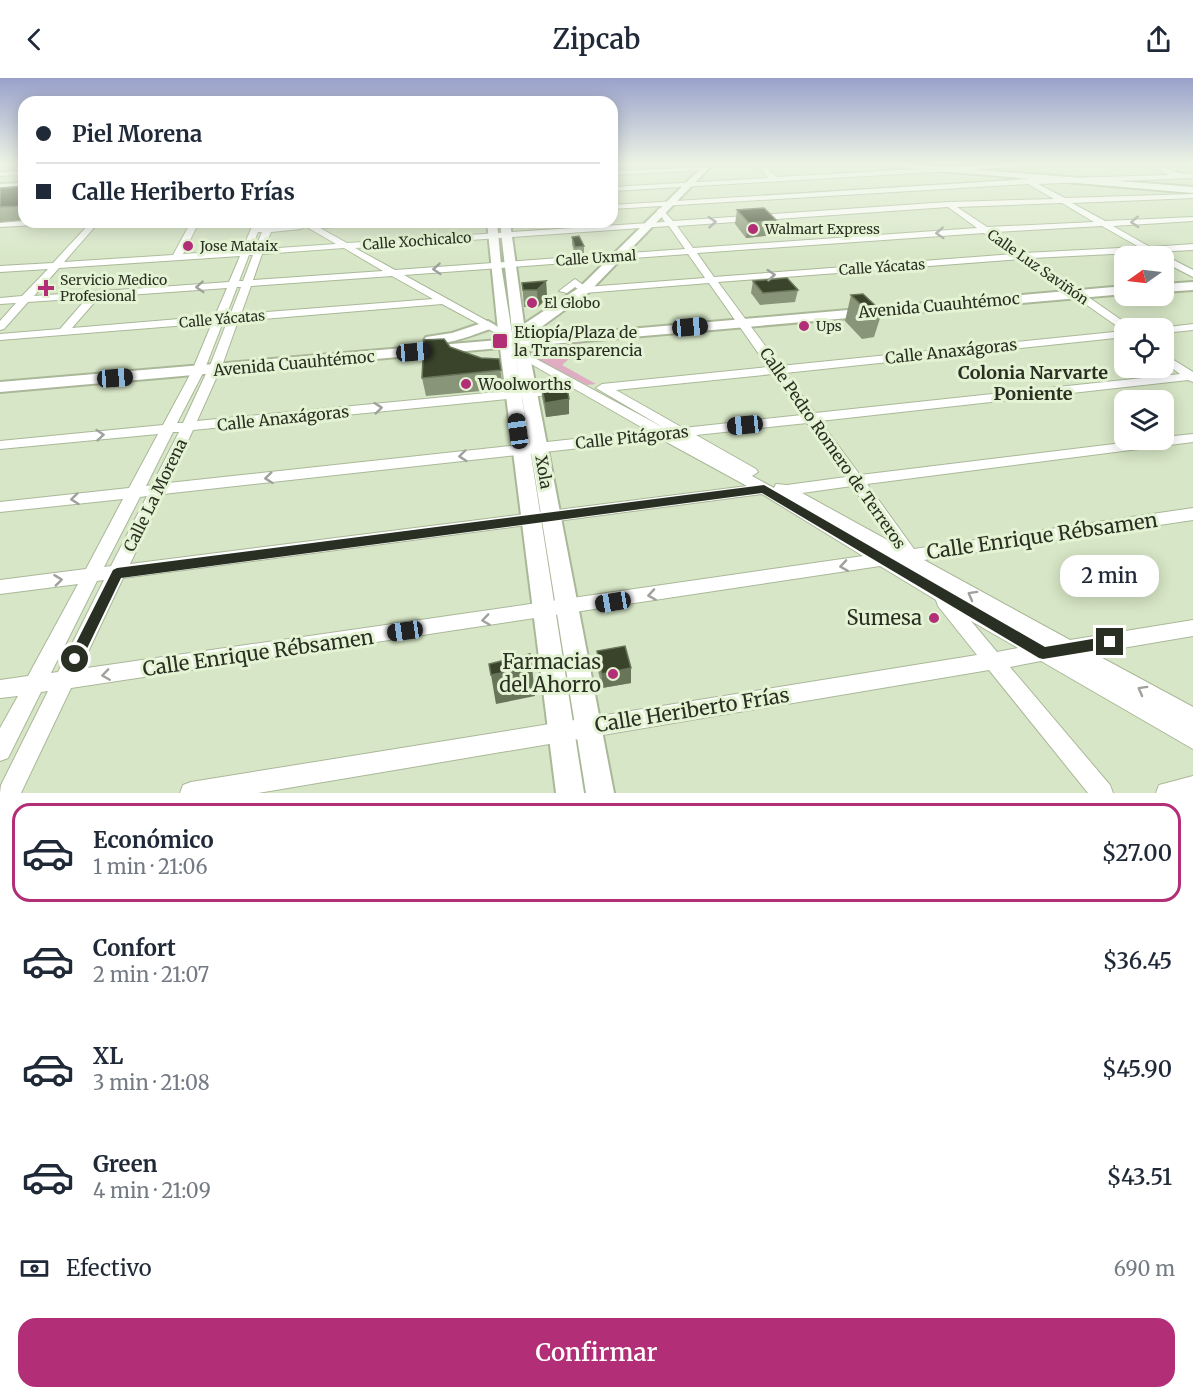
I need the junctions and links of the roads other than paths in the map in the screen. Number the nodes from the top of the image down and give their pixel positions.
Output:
1 (670, 197) edge
2 (788, 197) edge
3 (939, 197) edge
4 (1056, 197) edge
5 (1157, 197) edge
6 (1062, 201) junction
7 (950, 205) junction
8 (662, 206) junction
9 (618, 207) edge
10 (1193, 219) edge
11 (18, 224) edge
12 (672, 224) junction
13 (1103, 224) junction
14 (0, 225) edge
15 (646, 226) junction
16 (633, 227) junction
17 (90, 228) edge
18 (192, 228) edge
19 (256, 228) edge
20 (267, 228) edge
21 (309, 228) edge
22 (493, 228) edge
23 (506, 228) edge
24 (617, 228) edge
25 (618, 228) edge
26 (985, 230) junction
27 (507, 235) junction
28 (494, 236) junction
29 (1143, 246) edge
30 (340, 247) junction
31 (1193, 247) edge
32 (1174, 248) edge
33 (692, 251) junction
34 (1114, 251) edge
35 (259, 252) junction
36 (245, 253) junction
37 (1021, 256) junction
38 (615, 257) junction
39 (176, 258) junction
40 (601, 258) junction
41 (1174, 263) edge
42 (511, 264) junction
43 (495, 265) junction
44 (56, 266) junction
45 (0, 269) edge
46 (393, 272) junction
47 (381, 273) junction
48 (1193, 274) edge
49 (713, 280) junction
50 (1193, 280) edge
51 (1174, 281) edge
52 (247, 283) junction
53 (232, 284) junction
54 (1114, 285) edge
55 (580, 286) junction
56 (1193, 286) edge
57 (1174, 287) edge
58 (1071, 290) junction
59 (1114, 290) edge
60 (564, 291) dead end
61 (95, 295) junction
62 (25, 300) junction
63 (444, 300) junction
64 (0, 301) edge
65 (429, 302) junction
66 (447, 312) dead end
67 (234, 318) junction
68 (741, 319) junction
69 (218, 320) junction
70 (1114, 320) edge
71 (488, 325) junction
72 (0, 327) edge
73 (1193, 327) edge
74 (1174, 329) edge
75 (63, 332) junction
76 (1114, 335) edge
77 (0, 337) edge
78 (515, 342) junction
79 (1174, 364) edge
80 (208, 365) junction
81 (777, 369) junction
82 (1192, 377) edge
83 (0, 378) edge
84 (0, 387) edge
85 (603, 388) junction
86 (582, 389) junction
87 (530, 392) junction
88 (513, 394) junction
89 (809, 418) junction
90 (188, 427) junction
91 (168, 429) junction
92 (681, 432) junction
93 (662, 434) junction
94 (1193, 438) edge
95 (0, 445) edge
96 (540, 447) junction
97 (521, 449) junction
98 (855, 481) junction
99 (764, 489) junction
100 (784, 490) junction
101 (157, 491) junction
102 (133, 494) junction
103 (0, 507) edge
104 (1193, 514) edge
105 (552, 517) junction
106 (531, 519) junction
107 (1193, 523) edge
108 (909, 558) junction
109 (883, 560) junction
110 (117, 573) junction
111 (91, 577) junction
112 (0, 588) edge
113 (937, 592) junction
114 (568, 608) junction
115 (544, 611) junction
116 (1193, 628) edge
117 (1069, 649) junction
118 (1043, 653) junction
119 (993, 660) junction
120 (65, 681) junction
121 (35, 684) junction
122 (0, 689) edge
123 (1193, 718) edge
124 (588, 727) junction
125 (561, 732) junction
126 (1193, 739) edge
127 (0, 750) edge
128 (1193, 787) edge
129 (9, 793) edge
130 (191, 793) edge
131 (570, 793) edge
132 (600, 793) edge
133 (1102, 793) edge
134 (1167, 793) edge

1 - 8 main road
2 - 8 street
3 - 7 street, Calle Luz Saviñón
4 - 6 street
5 - 6 street, Calle Xochicalco
6 - 7 street, Calle Xochicalco
6 - 13 street
12 -> 7 street, Calle Xochicalco
7 - 26 street, Calle Luz Saviñón
8 - 9 street
8 - 12 street, Calle Pedro Romero de Terreros
8 - 15 main road
8 - 16 main road
10 -> 13 street, Calle Uxmal
11 - 14 street
12 - 15 street, Calle Xochicalco
12 - 33 street, Calle Pedro Romero de Terreros
13 - 26 street, Calle Uxmal
13 - 29 street
15 - 16 street, Calle Xochicalco
15 - 38 main road
16 - 25 street, Calle Xochicalco
16 - 40 main road
17 - 44 street
18 - 39 street
19 - 36 street, Calle La Morena
20 - 35 street, Calle La Morena
21 - 30 street
22 - 28 main road, Xola
23 - 27 main road, Xola
24 - 27 street, Calle Xochicalco
26 -> 33 street, Calle Uxmal
26 - 37 street, Calle Luz Saviñón
27 - 28 street, Calle Xochicalco
27 - 42 main road, Xola
28 - 30 street, Calle Xochicalco
28 - 43 main road, Xola
30 - 35 street, Calle Xochicalco
30 - 46 street
30 - 47 street
31 - 32 street, Calle Yácatas
33 - 38 street, Calle Uxmal
33 - 49 street, Calle Pedro Romero de Terreros
34 - 37 street, Calle Yácatas
35 - 36 street, Calle Xochicalco
35 - 52 street, Calle La Morena
36 - 39 street, Calle Xochicalco
36 - 53 street, Calle La Morena
49 -> 37 street, Calle Yácatas
37 - 58 street, Calle Luz Saviñón
38 - 40 street, Calle Uxmal
38 - 55 main road
39 - 44 street, Calle Xochicalco
40 - 42 street, Calle Uxmal
40 - 55 main road
41 - 48 street
42 - 43 street, Calle Uxmal
42 - 78 main road, Xola
43 -> 46 street, Calle Uxmal
43 - 78 main road, Xola
44 - 45 street, Calle Xochicalco
44 - 62 street
46 - 47 street, Calle Uxmal
46 - 63 street
47 - 52 street, Calle Uxmal
47 - 65 street
49 - 55 street, Calle Yácatas
49 - 68 street, Calle Pedro Romero de Terreros
50 - 51 main road
52 - 53 street, Calle Uxmal
52 - 67 street, Calle La Morena
53 -> 61 street, Calle Uxmal
53 - 69 street, Calle La Morena
54 - 58 main road, Avenida Cuauhtémoc
55 - 60 street
55 - 78 main road
56 - 57 main road
58 - 59 main road, Avenida Cuauhtémoc
58 - 68 main road, Avenida Cuauhtémoc
58 - 70 street, Calle Luz Saviñón
61 - 62 street, Calle Uxmal
61 - 75 street
62 - 64 street, Calle Uxmal
62 - 72 street
63 - 65 street, Calle Yácatas
63 - 71 street
65 - 66 street
65 - 67 street, Calle Yácatas
67 - 69 street, Calle Yácatas
67 - 80 street, Calle La Morena
68 - 78 main road, Avenida Cuauhtémoc
68 - 81 street, Calle Pedro Romero de Terreros
69 - 75 street, Calle Yácatas
69 - 80 street, Calle La Morena
71 - 78 street
71 - 80 main road, Avenida Cuauhtémoc
73 - 74 street
75 - 77 street, Calle Yácatas
76 - 81 street, Calle Anaxágoras
78 - 80 main road, Avenida Cuauhtémoc
78 - 86 street
78 - 87 main road, Xola
78 - 88 main road, Xola
79 - 82 street
80 - 83 main road, Avenida Cuauhtémoc
80 - 84 main road, Avenida Cuauhtémoc
80 - 90 street, Calle La Morena
80 - 91 street, Calle La Morena
81 - 85 street, Calle Anaxágoras
81 - 89 street, Calle Pedro Romero de Terreros
82 - 89 street, Calle Pitágoras
85 - 86 street, Calle Anaxágoras
85 - 92 street
86 - 87 street, Calle Anaxágoras
86 - 93 street
87 - 88 street, Calle Anaxágoras
87 - 96 main road, Xola
90 -> 88 street, Calle Anaxágoras
88 - 97 main road, Xola
89 - 92 street, Calle Pitágoras
89 - 98 street, Calle Pedro Romero de Terreros
90 - 91 street, Calle Anaxágoras
90 - 101 street, Calle La Morena
95 -> 91 street, Calle Anaxágoras
91 - 102 street, Calle La Morena
92 - 93 street, Calle Pitágoras
92 - 100 street
93 - 96 street, Calle Pitágoras
93 - 99 street
94 - 98 street
96 - 97 street, Calle Pitágoras
96 - 105 main road, Xola
97 -> 101 street, Calle Pitágoras
97 - 106 main road, Xola
98 - 100 street
98 - 108 street, Calle Pedro Romero de Terreros
99 - 105 street
99 - 109 street
100 - 108 street
101 - 102 street, Calle Pitágoras
101 - 110 street, Calle La Morena
102 -> 103 street, Calle Pitágoras
102 - 111 street, Calle La Morena
104 - 108 street, Calle Enrique Rébsamen
105 - 106 street
105 - 114 main road, Xola
106 - 110 street
106 - 115 main road, Xola
107 - 108 street, Calle Enrique Rébsamen
108 - 109 street, Calle Enrique Rébsamen
108 - 113 street, Calle Pedro Romero de Terreros
117 -> 108 street
109 - 113 street
109 -> 114 street, Calle Enrique Rébsamen
110 - 111 street
110 - 120 street, Calle La Morena
112 -> 111 street
111 - 121 street, Calle La Morena
113 - 118 street
113 - 119 street, Calle Pedro Romero de Terreros
114 - 115 street, Calle Enrique Rébsamen
114 - 124 main road, Xola
115 -> 120 street, Calle Enrique Rébsamen
115 - 125 main road, Xola
116 - 117 street, Calle Heriberto Frías
117 - 118 street, Calle Heriberto Frías
123 -> 117 street
118 - 119 street, Calle Heriberto Frías
118 - 126 street
119 - 124 street, Calle Heriberto Frías
119 - 133 street, Calle Pedro Romero de Terreros
120 - 121 street, Calle Enrique Rébsamen
120 - 129 street, Calle La Morena
121 - 122 street, Calle Enrique Rébsamen
121 - 127 street, Calle La Morena
124 - 125 street, Calle Heriberto Frías
124 - 132 main road, Xola
125 - 130 street, Calle Heriberto Frías
125 - 131 main road, Xola
128 - 134 street

